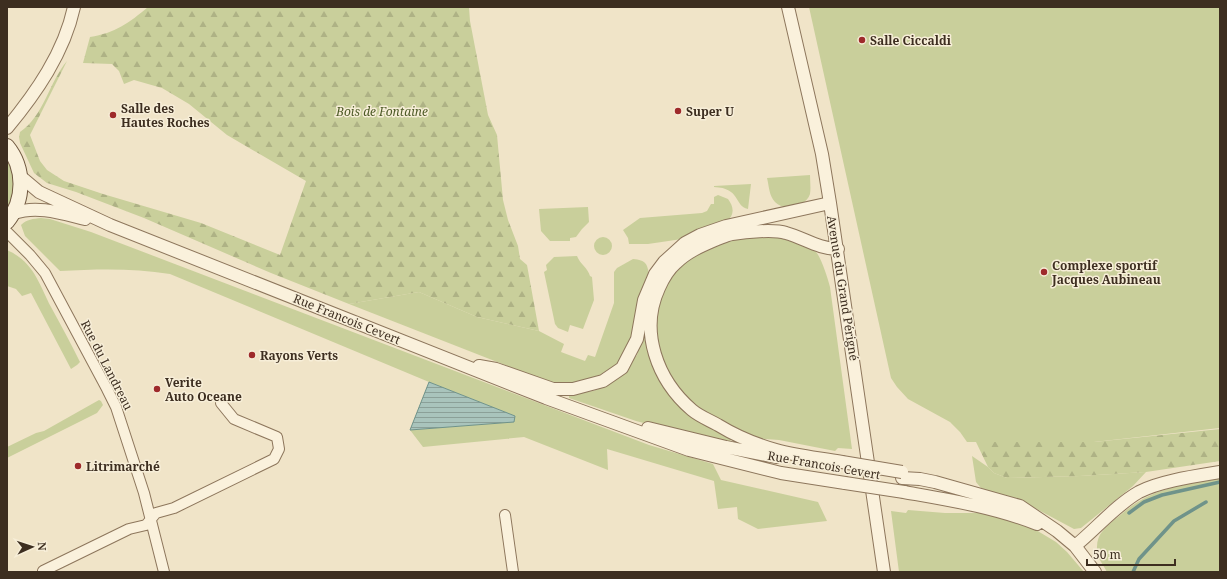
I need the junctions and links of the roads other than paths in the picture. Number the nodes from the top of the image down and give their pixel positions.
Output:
1 (74, 7) edge
2 (788, 7) edge
3 (7, 128) edge
4 (7, 146) edge
5 (20, 176) junction
6 (830, 203) junction
7 (10, 218) edge
8 (110, 225) junction
9 (7, 232) edge
10 (838, 249) junction
11 (460, 364) junction
12 (221, 403) dead end
13 (585, 412) junction
14 (842, 465) junction
15 (1220, 472) edge
16 (505, 515) dead end
17 (151, 519) junction
18 (1057, 531) junction
19 (1075, 546) junction
20 (43, 571) dead end
21 (164, 572) edge
22 (513, 572) edge
23 (884, 572) edge
24 (1095, 572) edge

1 - 3 street
2 - 6 street, Avenue du Grand Périgné
4 - 5 main road
5 - 7 main road
5 - 8 street, Rue Francois Cevert
6 - 10 street, Avenue du Grand Périgné
6 - 11 street
7 - 8 street, Rue Francois Cevert
8 - 11 street, Rue Francois Cevert
9 - 17 street, Rue du Landreau
10 - 14 street
10 - 23 street, Avenue du Grand Périgné
11 - 13 street, Rue Francois Cevert
12 - 17 street
13 - 14 street, Rue Francois Cevert
13 - 18 street, Rue Francois Cevert, bridge
14 - 18 street, Rue Francois Cevert, bridge
15 - 19 street
16 - 22 street
17 - 20 street
17 - 21 street, Rue du Landreau
18 - 19 street, Rue Francois Cevert
19 - 24 street, Rue Francois Cevert

